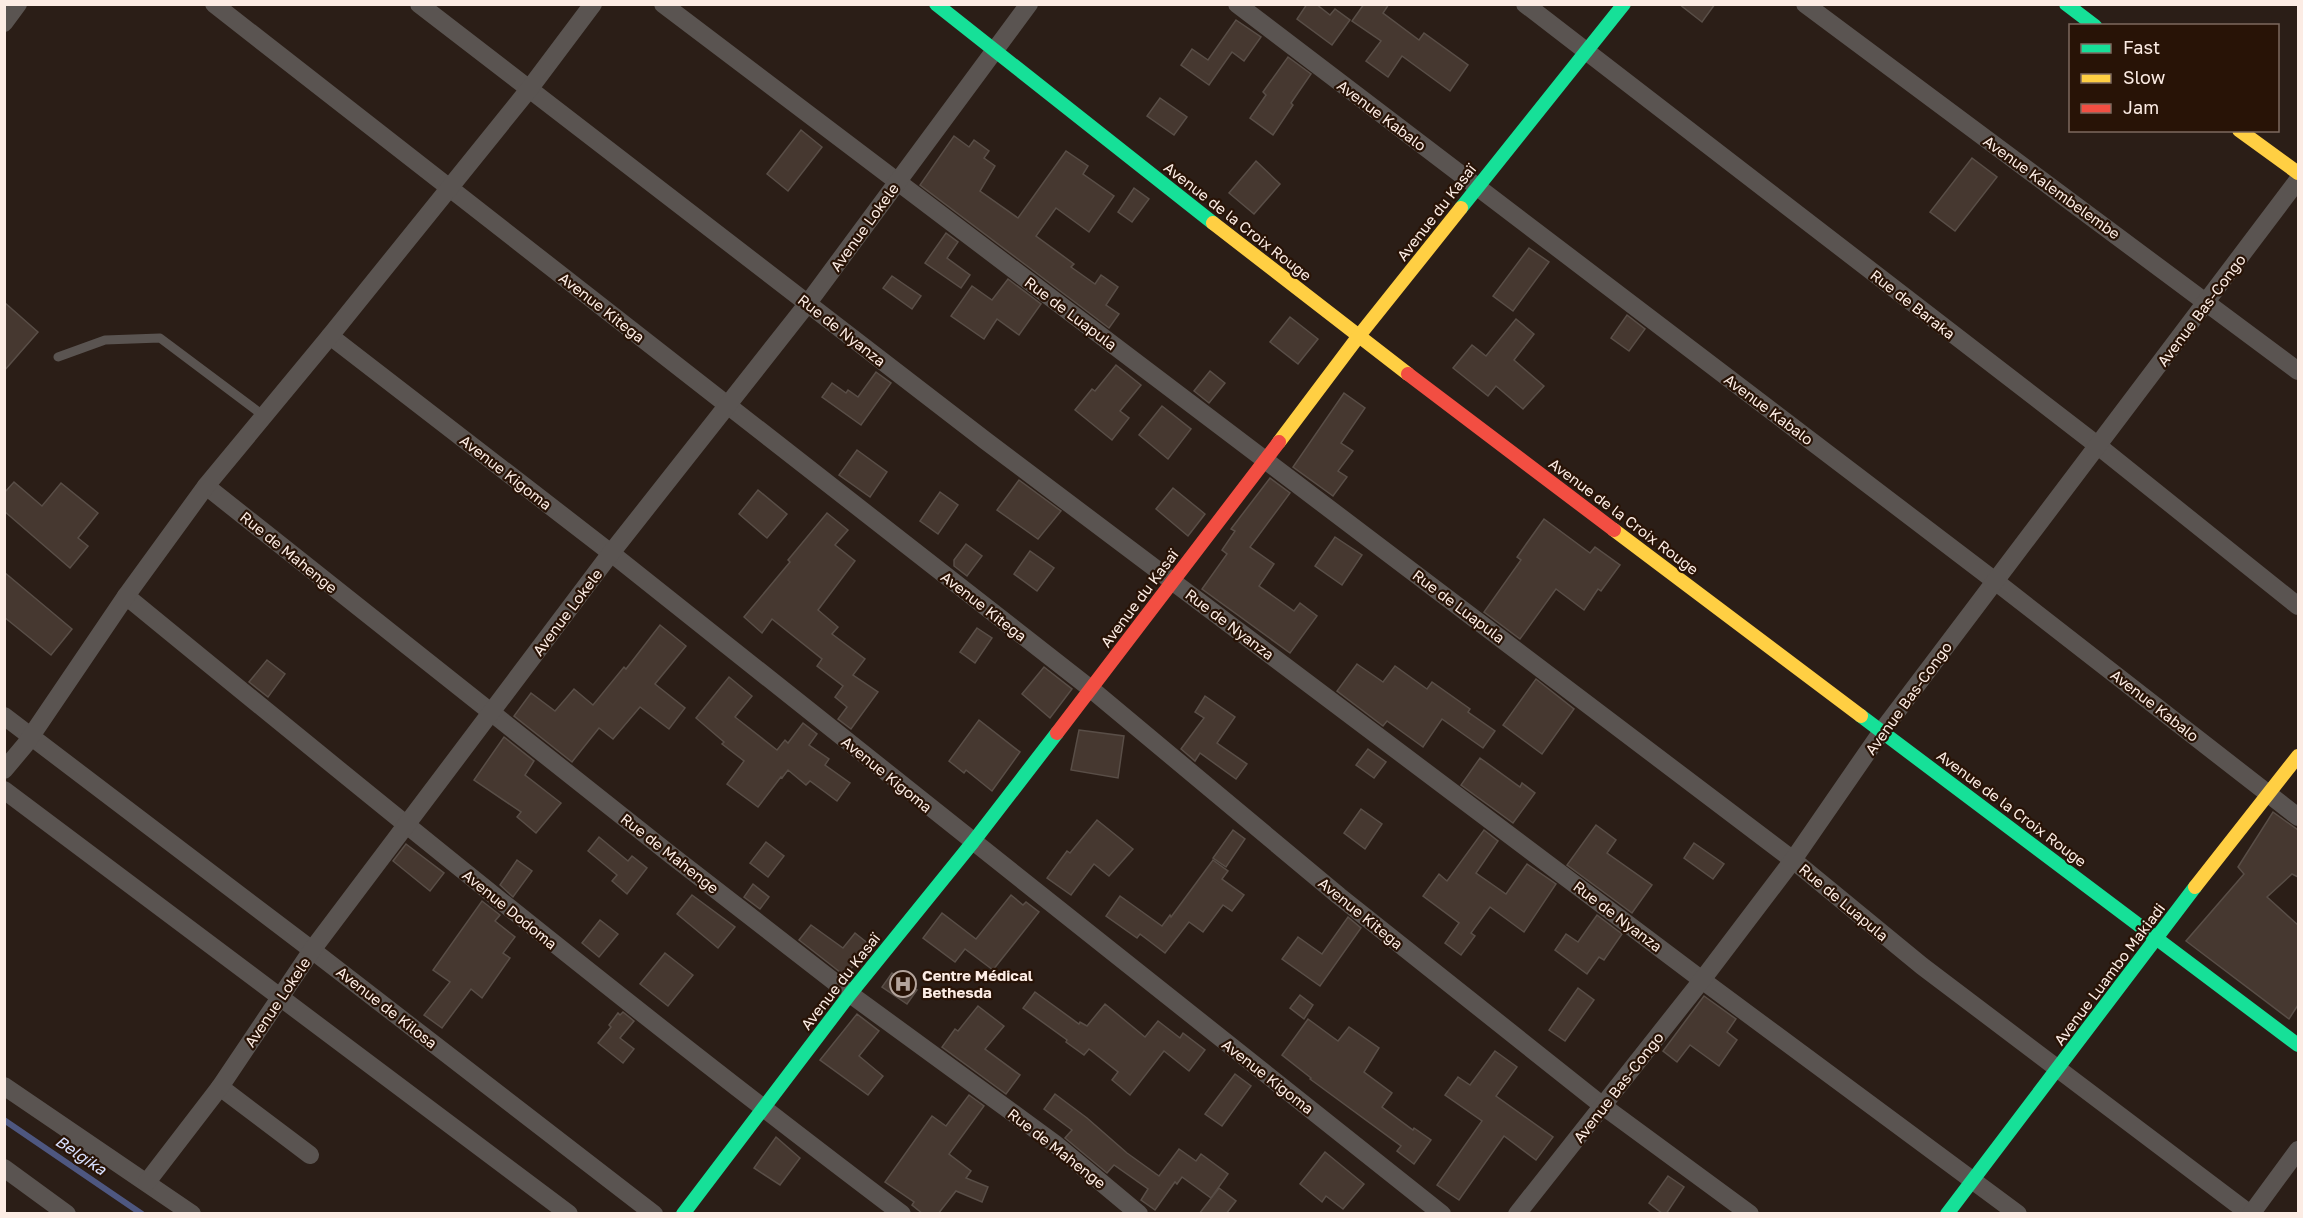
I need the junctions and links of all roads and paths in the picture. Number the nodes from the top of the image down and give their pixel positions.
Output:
1 (18, 4) edge
2 (214, 4) edge
3 (419, 4) edge
4 (593, 4) edge
5 (663, 4) edge
6 (936, 4) edge
7 (1029, 4) edge
8 (1238, 4) edge
9 (1525, 4) edge
10 (1624, 4) edge
11 (1805, 4) edge
12 (2066, 4) edge
13 (4, 23) edge
14 (2092, 24) edge
15 (994, 51) junction
16 (1586, 52) junction
17 (530, 88) junction
18 (2242, 132) edge
19 (2298, 173) edge
20 (2298, 180) edge
21 (897, 182) junction
22 (450, 187) junction
23 (1476, 187) junction
24 (2208, 302) junction
25 (808, 303) junction
26 (330, 336) junction
27 (1358, 337) junction
28 (58, 357) dead end
29 (2298, 371) edge
30 (728, 407) junction
31 (264, 416) junction
32 (2097, 445) junction
33 (1265, 459) junction
34 (206, 486) junction
35 (611, 553) junction
36 (1173, 581) junction
37 (1995, 581) junction
38 (126, 596) junction
39 (2298, 606) edge
40 (1091, 689) junction
41 (491, 713) junction
42 (4, 716) edge
43 (1882, 731) junction
44 (31, 736) junction
45 (2298, 756) edge
46 (4, 770) edge
47 (4, 790) edge
48 (2268, 794) junction
49 (2298, 817) edge
50 (406, 825) junction
51 (973, 842) junction
52 (1793, 860) junction
53 (2157, 938) junction
54 (312, 950) junction
55 (1702, 980) junction
56 (850, 994) junction
57 (280, 999) junction
58 (2298, 1045) edge
59 (2058, 1070) junction
60 (4, 1086) edge
61 (220, 1087) junction
62 (1603, 1106) junction
63 (762, 1108) junction
64 (2298, 1150) edge
65 (310, 1155) dead end
66 (4, 1168) edge
67 (1973, 1179) junction
68 (147, 1182) junction
69 (67, 1214) edge
70 (192, 1214) edge
71 (569, 1214) edge
72 (654, 1214) edge
73 (683, 1214) edge
74 (902, 1214) edge
75 (1139, 1214) edge
76 (1442, 1214) edge
77 (1517, 1214) edge
78 (1750, 1214) edge
79 (1947, 1214) edge
80 (2018, 1214) edge
81 (2250, 1214) edge

1 - 13 street
2 - 22 street, Avenue Kitega
3 - 17 street, Rue de Nyanza
4 - 17 street
5 - 21 street, Rue de Luapula
6 - 15 street, Avenue de la Croix Rouge
7 - 15 street, Avenue Lokele
8 - 23 street, Avenue Kabalo
9 - 16 street, Rue de Baraka
10 - 16 street, Avenue du Kasaï
11 - 24 street, Avenue Kalembelembe
12 - 14 street
15 - 21 street, Avenue Lokele
15 - 27 street, Avenue de la Croix Rouge
16 - 23 street, Avenue du Kasaï
16 - 32 street, Rue de Baraka
17 - 22 street
17 - 25 street, Rue de Nyanza
18 - 19 street
20 - 24 street, Avenue Bas-Congo
21 - 25 street, Avenue Lokele
21 - 33 street, Rue de Luapula
22 - 26 street
22 - 30 street, Avenue Kitega
23 - 27 street, Avenue du Kasaï
23 - 37 street, Avenue Kabalo
24 - 29 street, Avenue Kalembelembe
24 - 32 street, Avenue Bas-Congo
25 - 30 street, Avenue Lokele
25 - 36 street, Rue de Nyanza
26 - 31 street
26 - 35 street, Avenue Kigoma
27 - 33 street, Avenue du Kasaï
27 - 43 street, Avenue de la Croix Rouge
28 - 31 lane
30 - 35 street, Avenue Lokele
30 - 40 street, Avenue Kitega
31 - 34 street
32 - 37 street, Avenue Bas-Congo
32 - 39 street, Rue de Baraka
33 - 36 street, Avenue du Kasaï
33 - 52 street, Rue de Luapula
34 - 38 street
34 - 41 street, Rue de Mahenge
35 - 41 street, Avenue Lokele
35 - 51 street, Avenue Kigoma
36 - 40 street, Avenue du Kasaï
36 - 55 street, Rue de Nyanza
37 - 43 street, Avenue Bas-Congo
37 - 48 street, Avenue Kabalo
38 - 44 street
38 - 50 street, Avenue Dodoma
40 - 51 street, Avenue du Kasaï
40 - 62 street, Avenue Kitega
41 - 50 street, Avenue Lokele
41 - 56 street, Rue de Mahenge
42 - 44 street, Avenue de Kilosa
43 - 52 street, Avenue Bas-Congo
43 - 53 street, Avenue de la Croix Rouge
44 - 46 street
44 - 54 street, Avenue de Kilosa
45 - 48 street, Avenue Luambo Makiadi
47 - 57 street
48 - 49 street, Avenue Kabalo
48 - 53 street, Avenue Luambo Makiadi
50 - 54 street, Avenue Lokele
50 - 63 street, Avenue Dodoma
51 - 56 street, Avenue du Kasaï
51 - 76 street, Avenue Kigoma
52 - 55 street, Avenue Bas-Congo
52 - 59 street, Rue de Luapula
53 - 58 street, Avenue de la Croix Rouge
53 - 59 street, Avenue Luambo Makiadi
54 - 57 street, Avenue Lokele
54 - 72 street, Avenue de Kilosa
55 - 62 street, Avenue Bas-Congo
55 - 67 street, Rue de Nyanza
56 - 63 street, Avenue du Kasaï
56 - 75 street, Rue de Mahenge
57 - 61 street, Avenue Lokele
57 - 71 street
59 - 67 street, Avenue Luambo Makiadi
59 - 81 street, Rue de Luapula
60 - 68 street
61 - 65 street
61 - 68 street, Avenue Lokele
62 - 77 street, Avenue Bas-Congo
62 - 78 street, Avenue Kitega
63 - 73 street, Avenue du Kasaï
63 - 74 street, Avenue Dodoma
64 - 81 street
66 - 69 street
67 - 79 street, Avenue Luambo Makiadi
67 - 80 street, Rue de Nyanza
68 - 70 street

